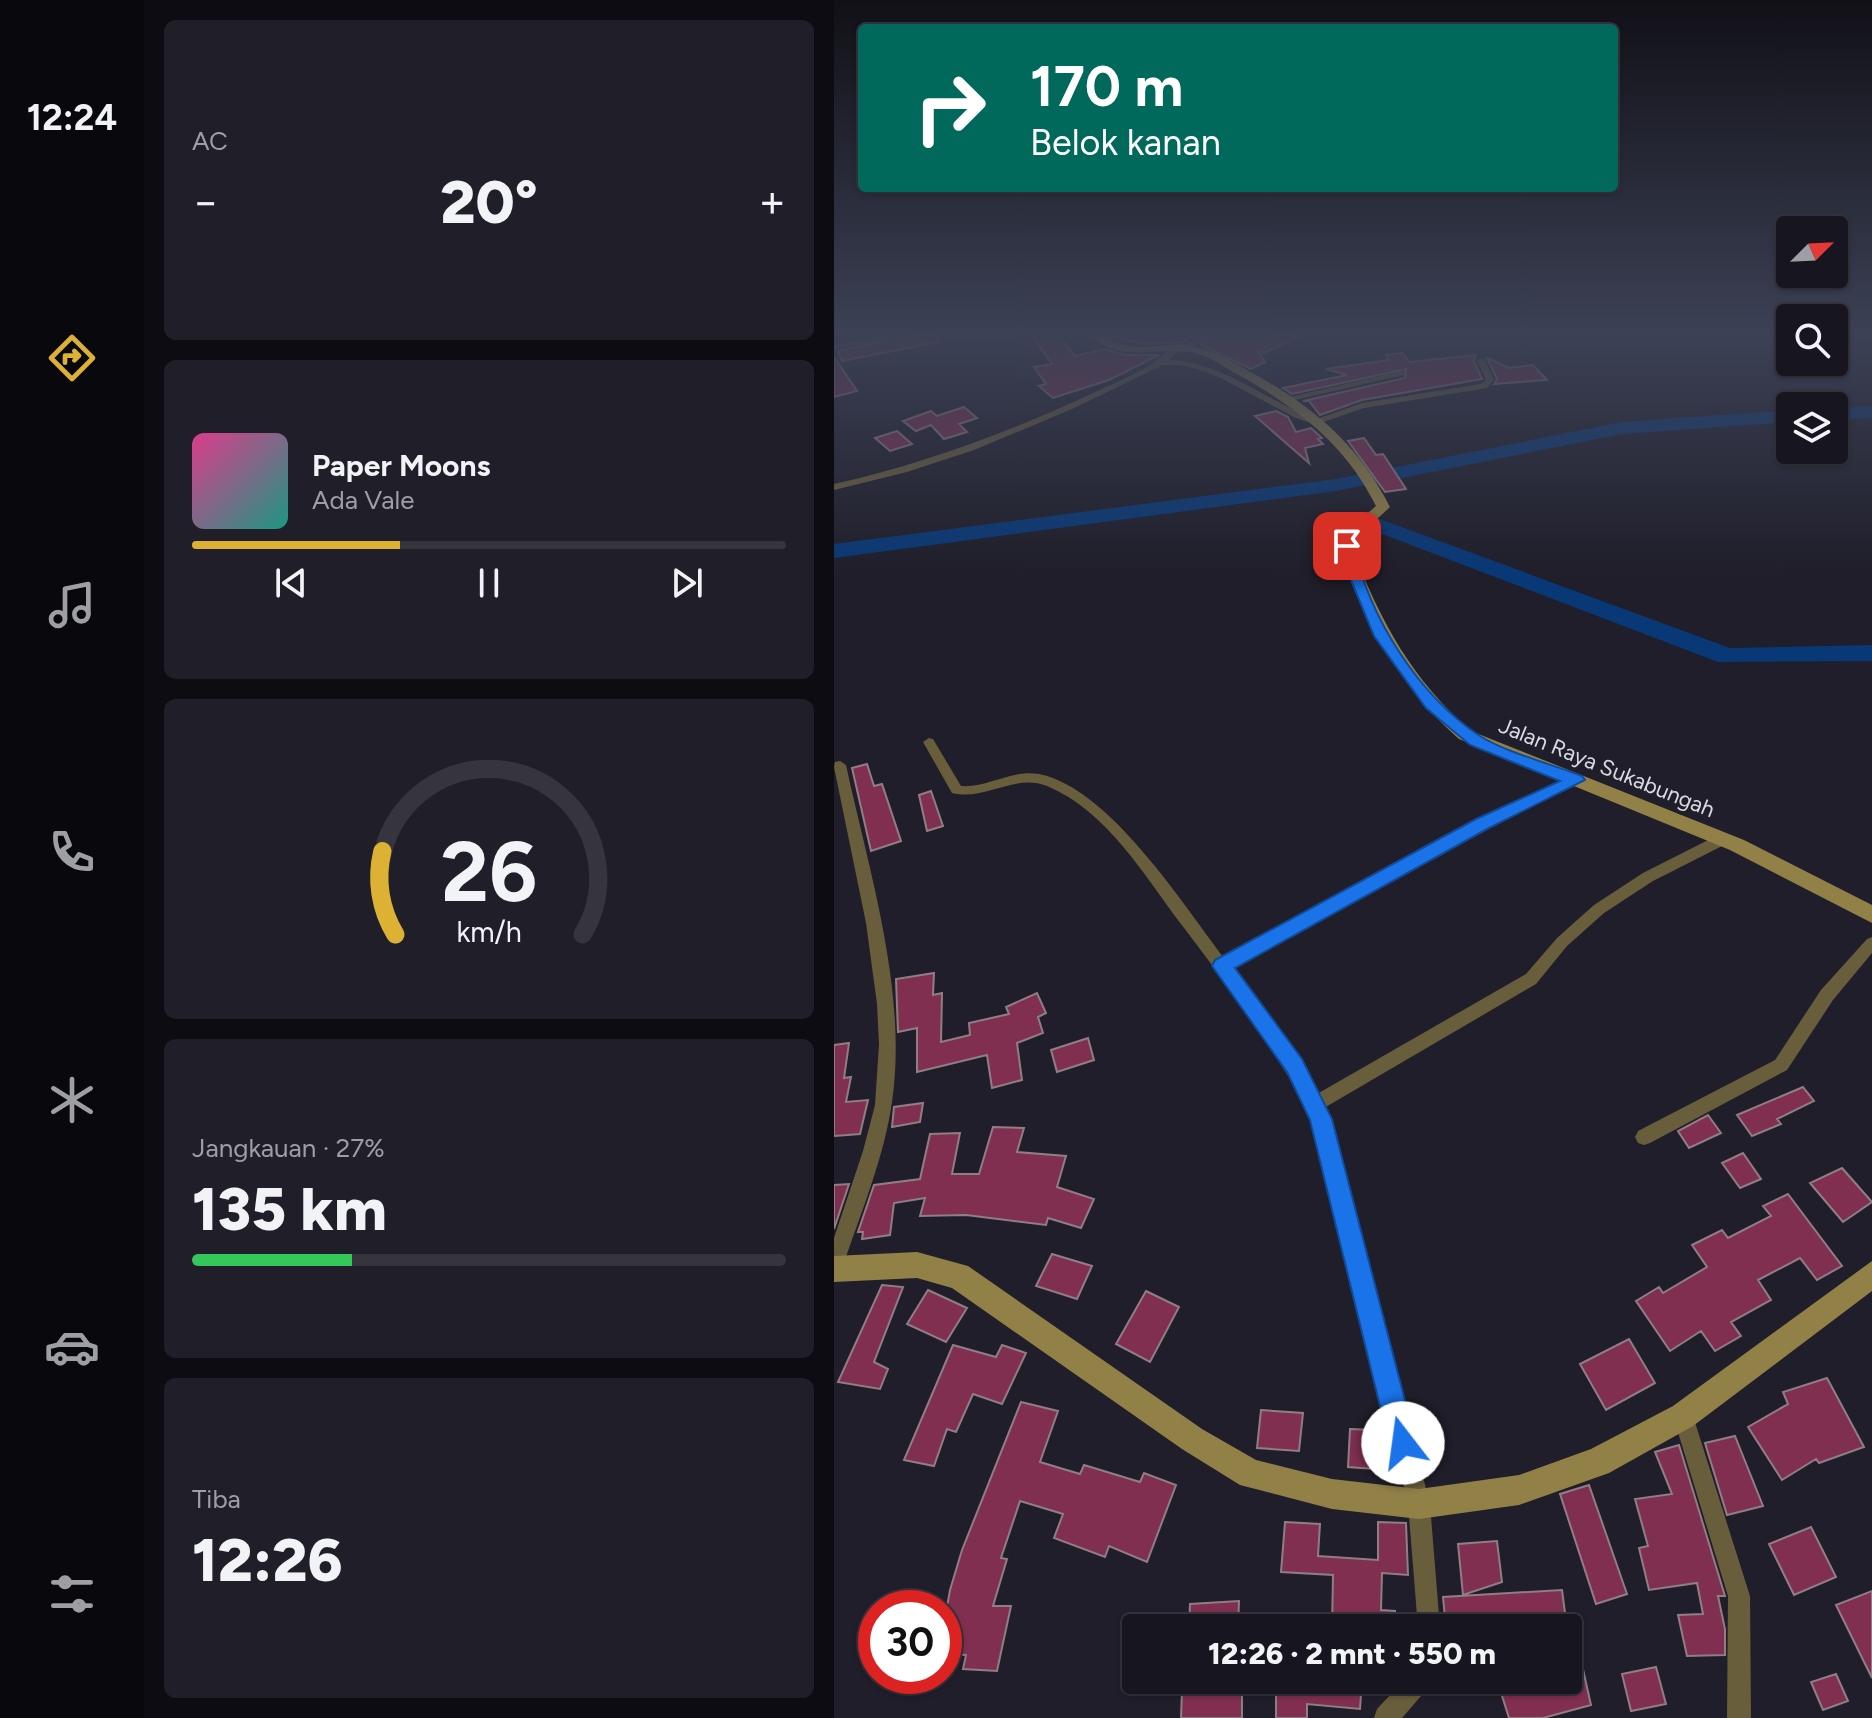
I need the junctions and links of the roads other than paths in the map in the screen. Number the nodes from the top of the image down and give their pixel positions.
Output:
1 (1048, 415) edge
2 (1299, 415) edge
3 (1312, 415) edge
4 (1338, 415) edge
5 (1322, 421) junction
6 (834, 487) edge
7 (929, 742) dead end
8 (840, 765) dead end
9 (1576, 780) junction
10 (1723, 839) junction
11 (1872, 915) edge
12 (1872, 943) edge
13 (1222, 966) junction
14 (1314, 1105) junction
15 (1644, 1137) dead end
16 (834, 1268) edge
17 (1872, 1274) edge
18 (1683, 1416) junction
19 (1419, 1504) junction
20 (1428, 1614) edge
21 (1407, 1694) edge
22 (1386, 1718) edge
23 (1739, 1718) edge

1 - 6 street
2 - 5 street
3 - 5 street, Jalan Raya Sukabungah
4 - 5 street
5 - 9 street, Jalan Raya Sukabungah
7 - 13 street
8 - 16 street
9 - 10 street, Jalan Raya Sukabungah
9 - 13 street
10 - 11 street, Jalan Raya Sukabungah
10 - 14 street
12 - 15 street
13 - 14 street
14 - 19 street
16 - 19 street
17 - 18 street
18 - 19 street
18 - 23 street
19 - 20 street
21 - 22 street

